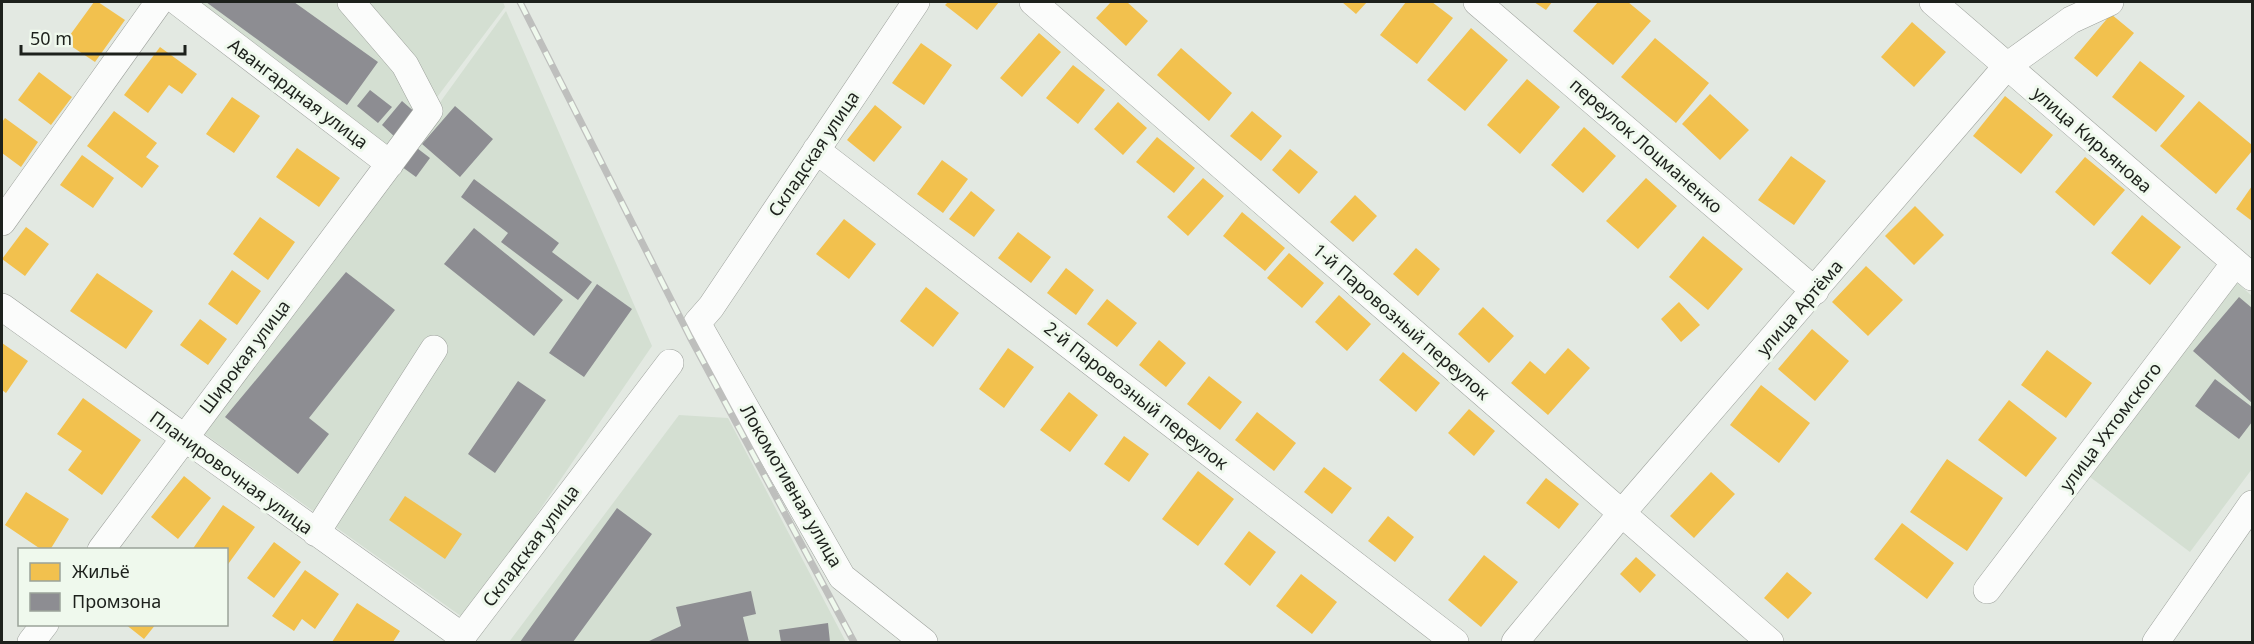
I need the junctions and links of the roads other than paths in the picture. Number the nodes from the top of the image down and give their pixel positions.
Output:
1 (159, 2) edge
2 (177, 2) edge
3 (351, 2) edge
4 (916, 2) edge
5 (1033, 2) edge
6 (1477, 2) edge
7 (1933, 2) edge
8 (2110, 2) edge
9 (2007, 66) junction
10 (816, 150) junction
11 (390, 164) junction
12 (2, 222) edge
13 (2244, 270) edge
14 (1815, 291) junction
15 (2, 307) edge
16 (711, 307) joint
17 (434, 350) dead end
18 (670, 363) dead end
19 (183, 439) junction
20 (2253, 504) edge
21 (1621, 514) junction
22 (316, 533) junction
23 (102, 548) edge
24 (1987, 590) dead end
25 (43, 626) edge
26 (460, 640) edge
27 (31, 642) edge
28 (924, 642) edge
29 (1455, 642) edge
30 (1515, 642) edge
31 (1770, 642) edge
32 (2156, 642) edge

1 - 12 street
2 - 11 street, Авангардная улица
3 - 11 street, Широкая улица
4 - 10 street, Складская улица
5 - 21 street, 1-й Паровозный переулок
6 - 14 street, переулок Лоцманенко
7 - 9 street, улица Кирьянова
8 - 9 street, улица Артёма
9 - 13 street, улица Кирьянова
9 - 14 street, улица Артёма
10 - 16 street, Складская улица
10 - 29 street, 2-й Паровозный переулок
11 - 19 street, Широкая улица
13 - 24 street, улица Ухтомского
14 - 21 street, улица Артёма
15 - 19 street, Планировочная улица
16 - 28 street, Локомотивная улица
17 - 22 street
18 - 26 street, Складская улица
19 - 22 street, Планировочная улица
19 - 23 street, Широкая улица
20 - 32 street
21 - 30 street, улица Артёма
21 - 31 street, 1-й Паровозный переулок
22 - 26 street, Планировочная улица
25 - 27 street

